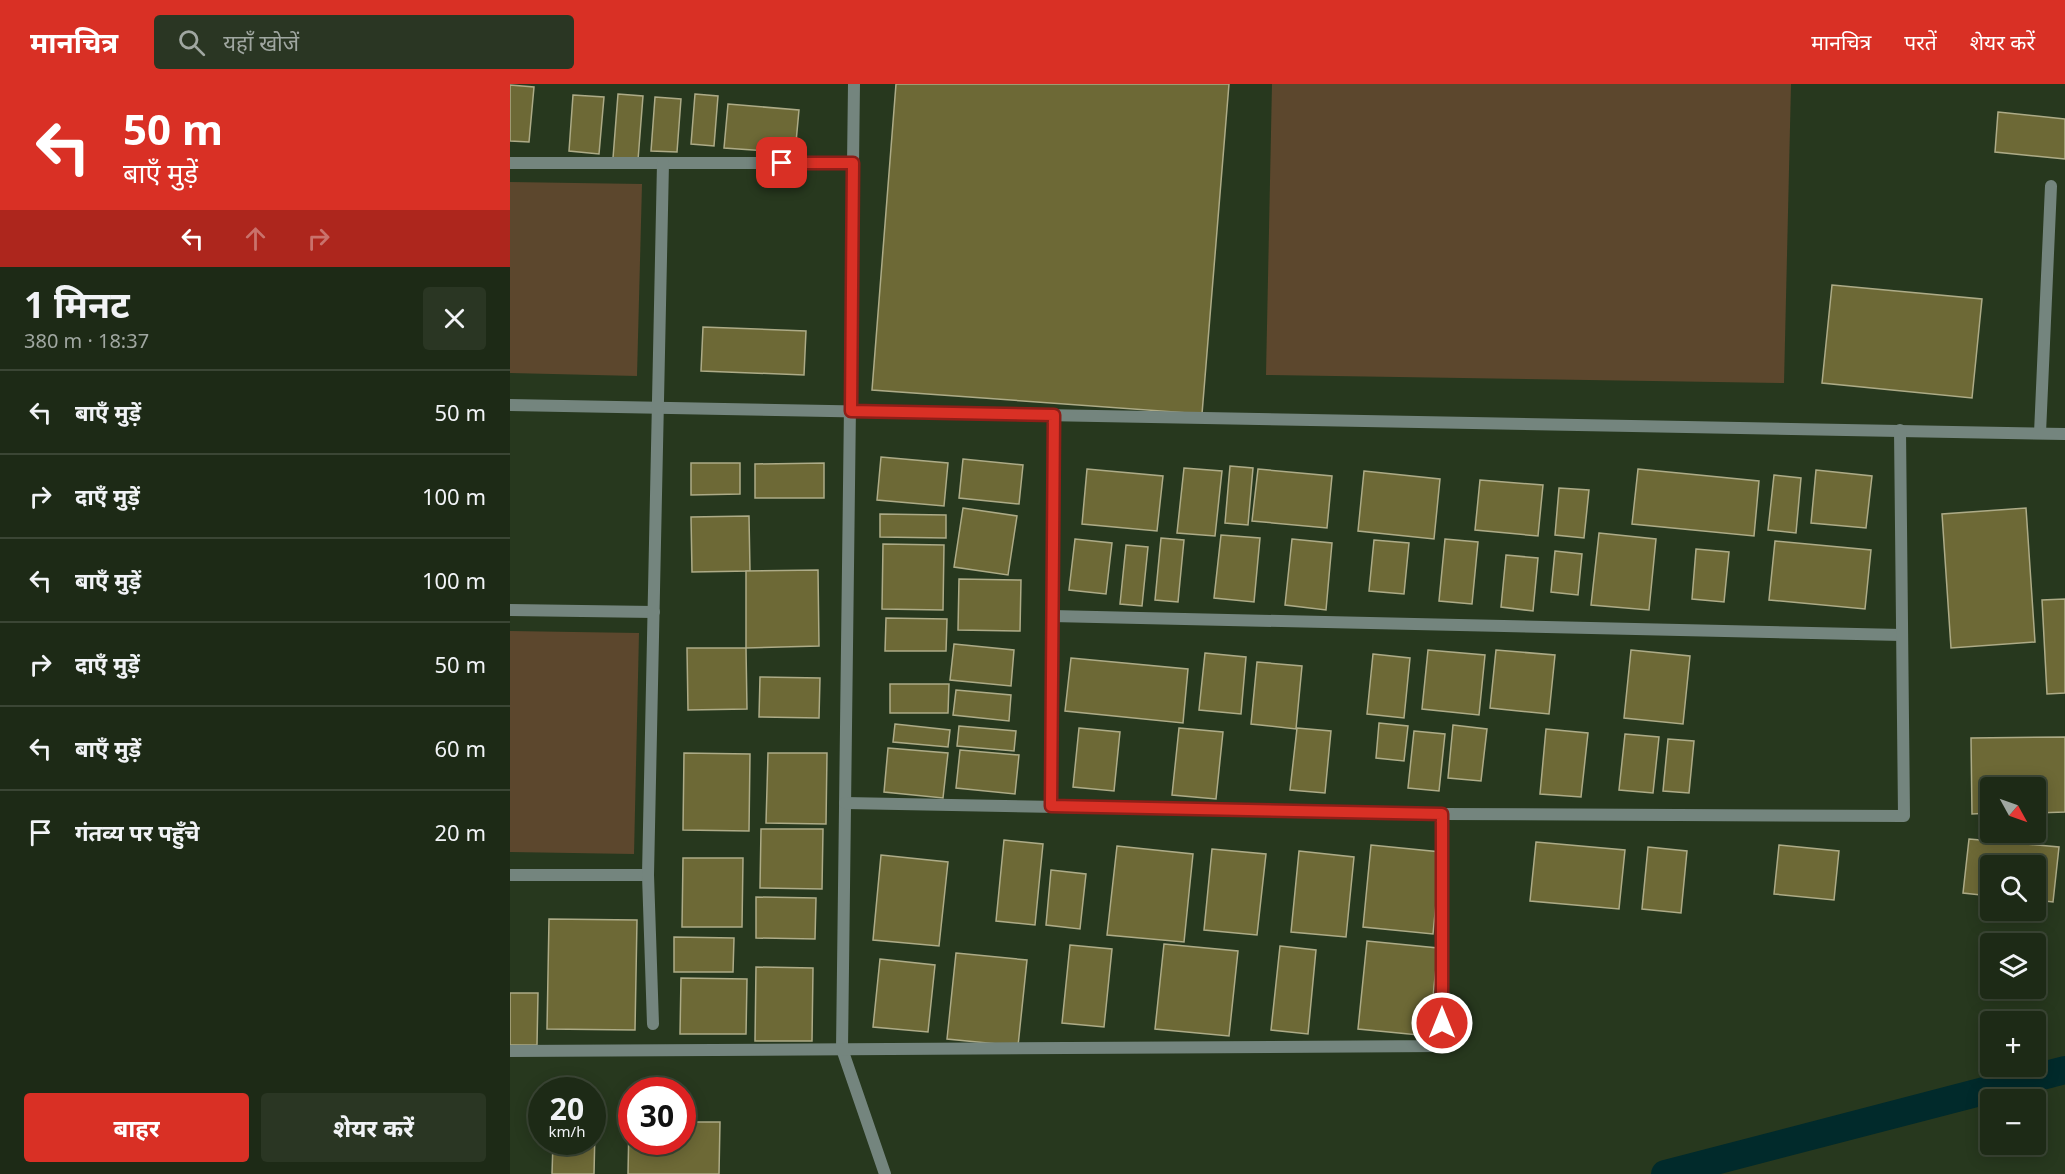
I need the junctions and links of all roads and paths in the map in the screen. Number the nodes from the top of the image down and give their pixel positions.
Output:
1 (854, 84) edge
2 (510, 163) edge
3 (663, 163) junction
4 (853, 163) junction
5 (2051, 186) dead end
6 (510, 405) edge
7 (658, 408) junction
8 (851, 411) junction
9 (1054, 415) junction
10 (1900, 430) junction
11 (2040, 433) junction
12 (2065, 434) edge
13 (510, 610) edge
14 (654, 612) junction
15 (1052, 616) junction
16 (1902, 635) junction
17 (845, 803) junction
18 (1051, 806) junction
19 (1442, 814) junction
20 (510, 875) edge
21 (648, 875) junction
22 (653, 1024) dead end
23 (842, 1049) junction
24 (510, 1051) edge
25 (885, 1174) edge

1 - 4 street
2 - 3 street
3 - 4 street
3 - 7 street
4 - 8 street
5 - 11 street
6 - 7 street
7 - 8 street
7 - 14 street
8 - 9 street
8 - 17 street
9 - 10 street
9 - 15 street
10 - 11 street
10 - 16 street
11 - 12 street
13 - 14 street
14 - 21 street
15 - 16 street
15 - 18 street
16 - 19 street
17 - 18 street
17 - 23 street
18 - 19 street
19 - 23 street
20 - 21 street
21 - 22 street
23 - 24 street
23 - 25 street

